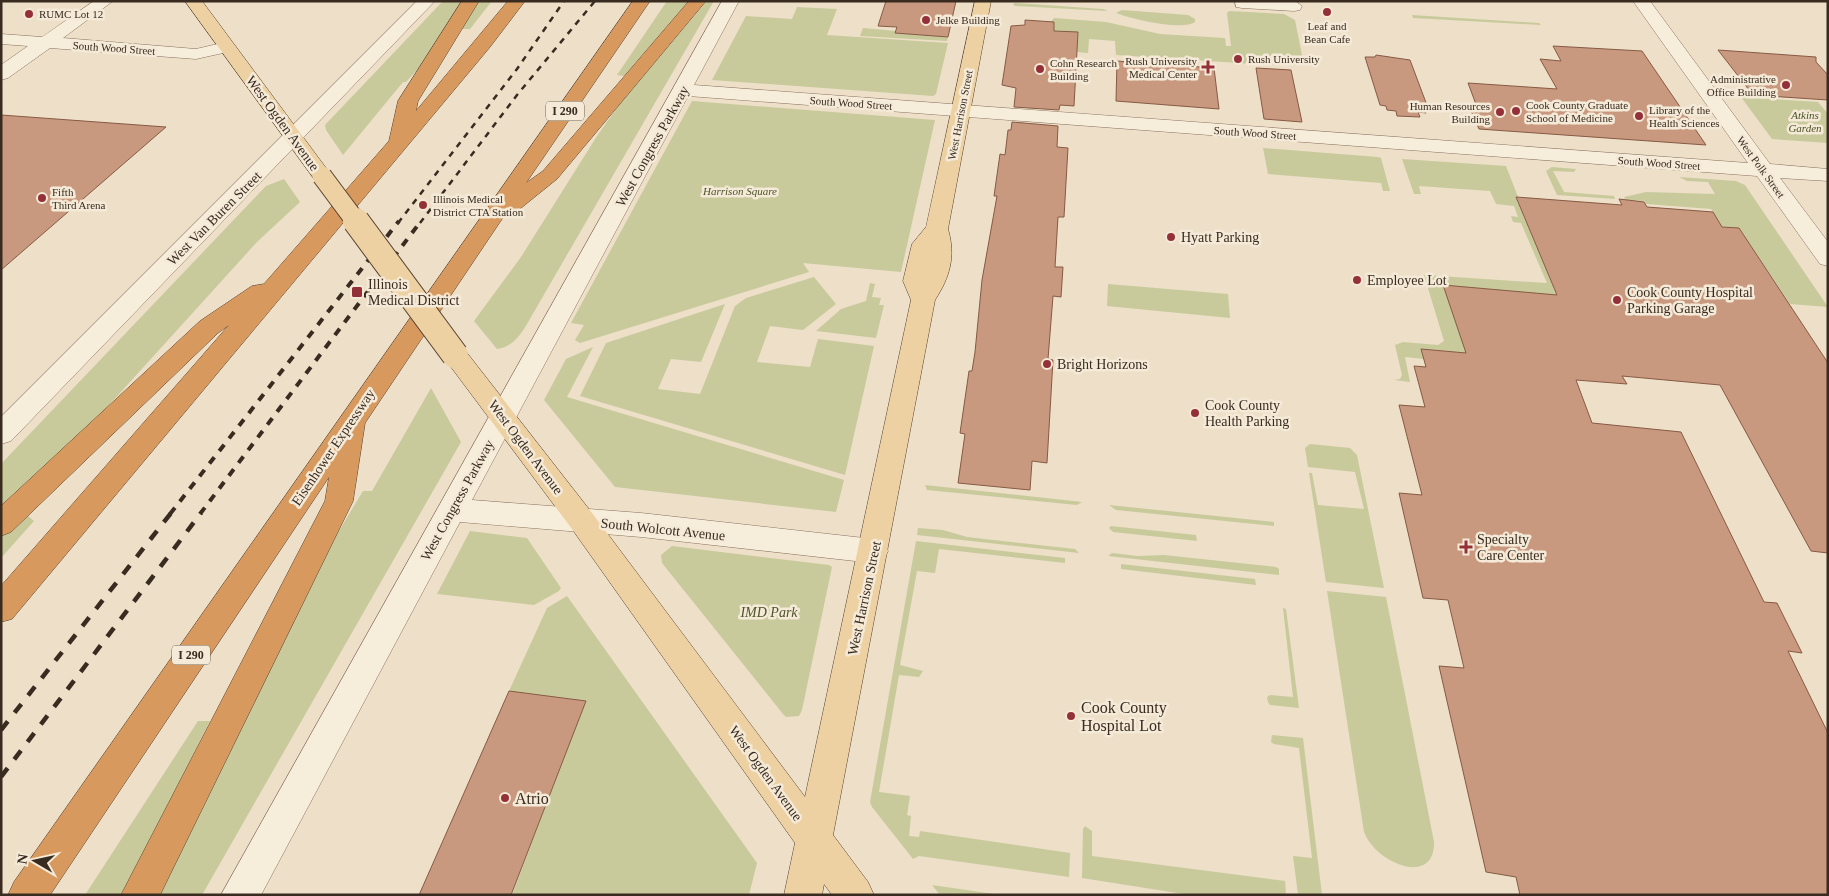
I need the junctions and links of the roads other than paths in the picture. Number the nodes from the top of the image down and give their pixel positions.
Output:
1 (105, 1) edge
2 (193, 1) edge
3 (427, 1) edge
4 (471, 1) edge
5 (517, 1) edge
6 (642, 1) edge
7 (698, 1) edge
8 (731, 1) edge
9 (983, 1) edge
10 (1641, 1) edge
11 (1242, 3) dead end
12 (1294, 6) dead end
13 (1, 40) edge
14 (46, 43) junction
15 (226, 47) junction
16 (1, 74) edge
17 (682, 90) junction
18 (960, 112) junction
19 (294, 138) junction
20 (398, 144) junction
21 (1763, 170) junction
22 (1828, 175) edge
23 (489, 222) junction
24 (1828, 259) edge
25 (294, 267) junction
26 (503, 415) junction
27 (355, 416) junction
28 (1, 434) edge
29 (452, 510) junction
30 (582, 521) junction
31 (1, 524) edge
32 (873, 551) junction
33 (1, 610) edge
34 (815, 841) junction
35 (27, 895) edge
36 (140, 895) edge
37 (240, 895) edge
38 (803, 895) edge
39 (855, 895) edge

1 - 14 street
2 - 15 main road, West Ogden Avenue
3 - 19 street, West Van Buren Street
4 - 20 highway
5 - 20 highway
6 - 23 highway, Eisenhower Expressway / I 290
7 - 23 highway
8 - 17 street, West Congress Parkway
9 - 18 main road, West Harrison Street
10 - 21 street, West Polk Street
11 - 12 street
13 - 14 street, South Wood Street
14 - 15 street, South Wood Street
14 - 16 street
15 - 19 main road, West Ogden Avenue
17 - 18 street, South Wood Street
17 - 26 street, West Congress Parkway
18 - 21 street, South Wood Street
18 - 32 main road, West Harrison Street
19 - 26 main road, West Ogden Avenue, bridge
19 - 28 street, West Van Buren Street
20 - 25 highway
21 - 22 street, South Wood Street
21 - 24 street, West Polk Street
23 - 27 highway, Eisenhower Expressway / I 290
25 - 31 highway
25 - 33 highway
26 - 29 street, West Congress Parkway
26 - 30 main road, West Ogden Avenue
27 - 35 highway, Eisenhower Expressway / I 290
27 - 36 highway
29 - 30 street, South Wolcott Avenue
29 - 37 street, West Congress Parkway
30 - 32 street, South Wolcott Avenue
30 - 34 main road, West Ogden Avenue
32 - 34 main road, West Harrison Street
34 - 38 main road, West Harrison Street
34 - 39 main road, West Ogden Avenue

